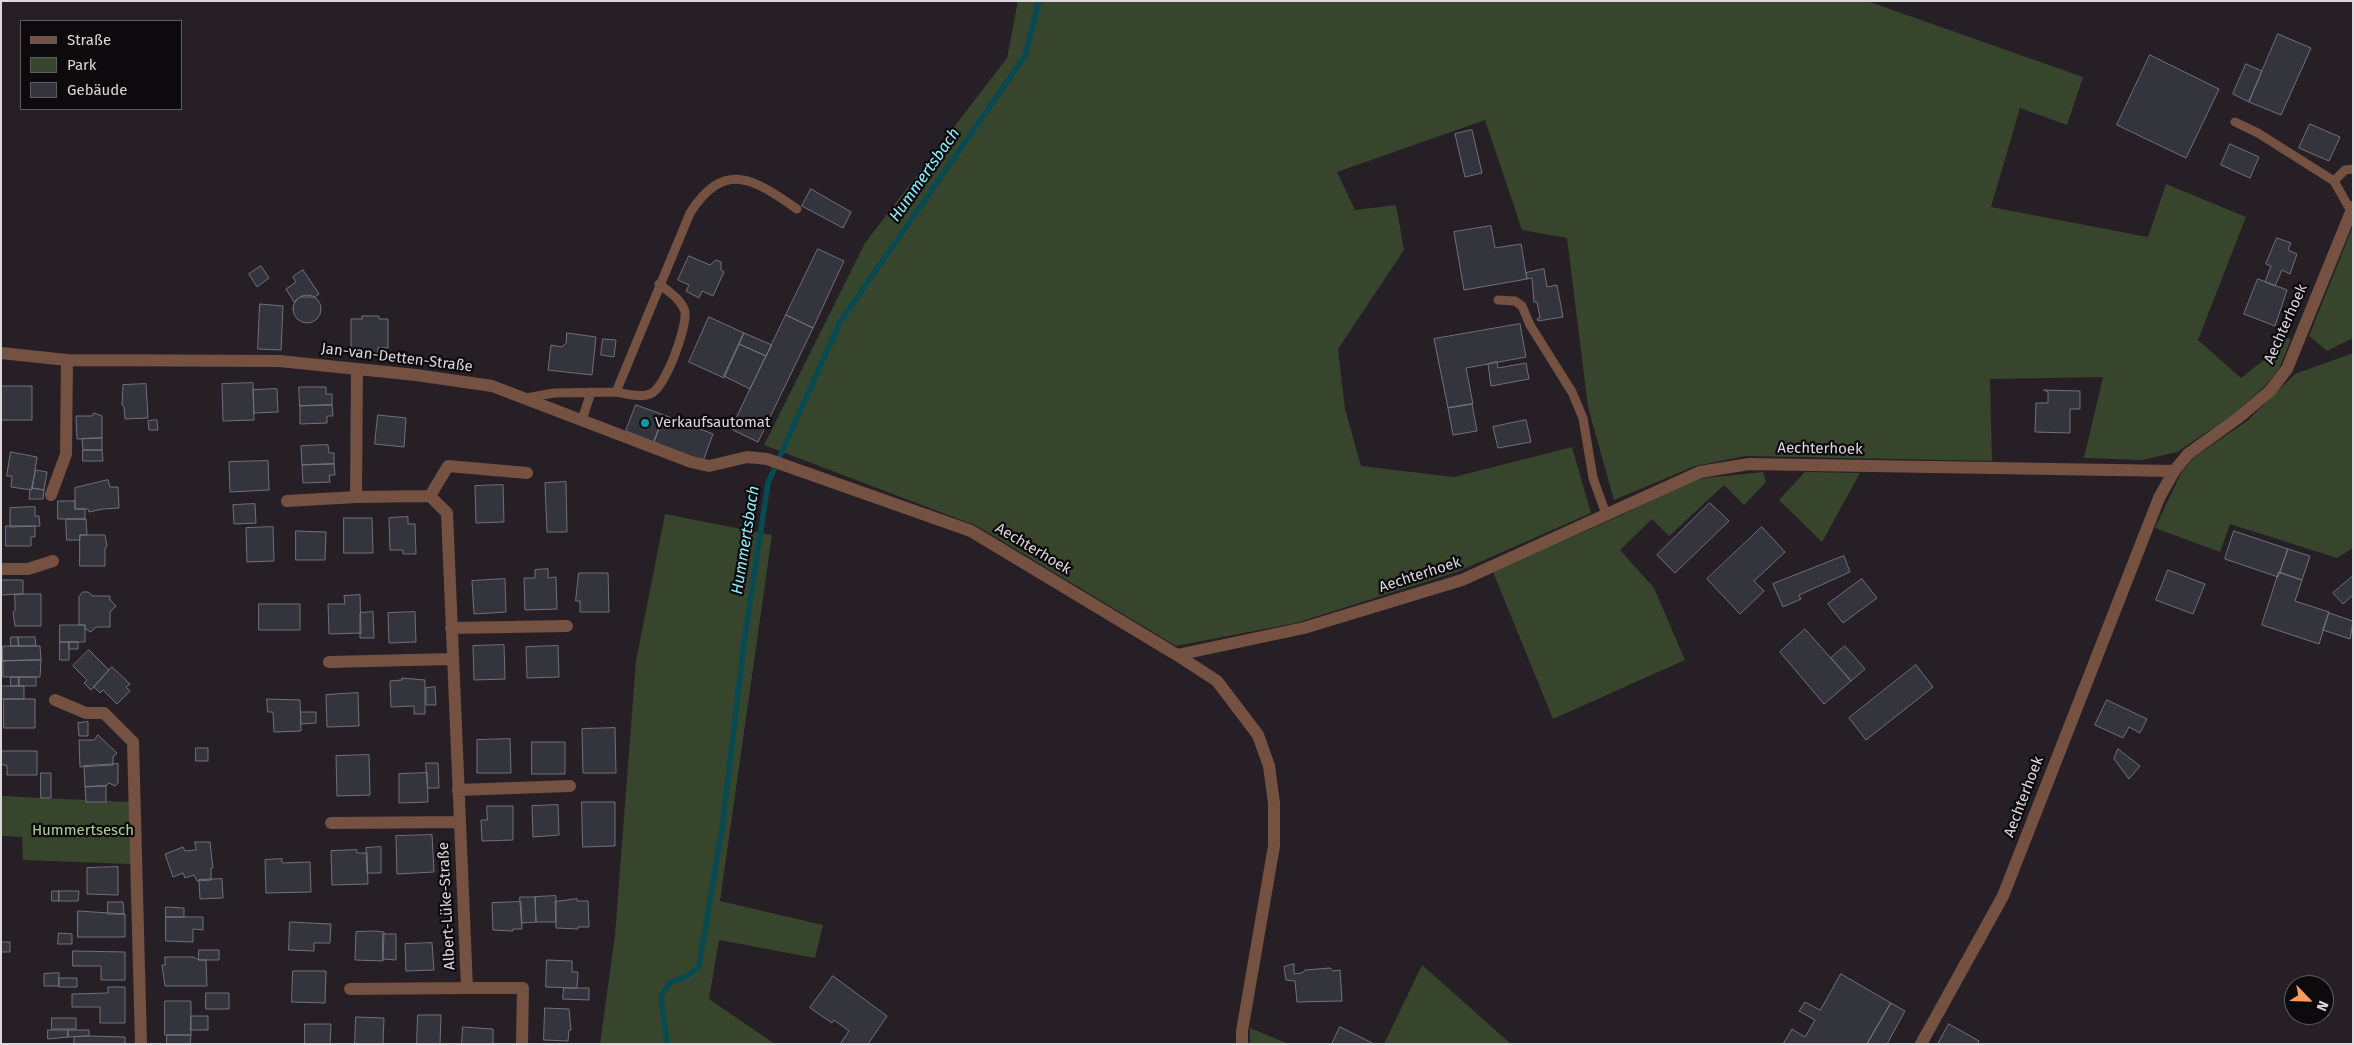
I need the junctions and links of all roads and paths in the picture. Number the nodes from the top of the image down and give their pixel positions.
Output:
1 (2235, 122) dead end
2 (2353, 169) edge
3 (2334, 180) junction
4 (797, 209) dead end
5 (2352, 209) edge
6 (659, 284) junction
7 (1498, 300) dead end
8 (1, 353) edge
9 (67, 360) junction
10 (357, 369) junction
11 (591, 392) junction
12 (616, 392) junction
13 (526, 398) junction
14 (582, 420) junction
15 (709, 466) joint
16 (2174, 471) junction
17 (526, 472) dead end
18 (51, 494) dead end
19 (430, 496) junction
20 (356, 498) junction
21 (287, 500) dead end
22 (1606, 514) junction
23 (53, 561) dead end
24 (1, 569) edge
25 (567, 626) dead end
26 (451, 628) junction
27 (1177, 656) junction
28 (452, 659) junction
29 (329, 662) dead end
30 (55, 700) dead end
31 (570, 786) dead end
32 (458, 790) junction
33 (459, 822) junction
34 (331, 823) dead end
35 (467, 988) junction
36 (350, 989) dead end
37 (141, 1044) edge
38 (522, 1044) edge
39 (1242, 1044) edge
40 (1921, 1044) edge

1 - 3 lane
2 - 3 lane
3 - 5 lane
4 - 6 lane
5 - 16 street, Aechterhoek
6 - 12 lane
6 - 12 lane
7 - 22 lane
8 - 9 street, Jan-van-Detten-Straße
9 - 10 street, Jan-van-Detten-Straße
9 - 18 street
10 - 13 street, Jan-van-Detten-Straße
10 - 20 street
11 - 12 lane
11 - 13 lane
11 - 14 lane
13 - 14 street, Jan-van-Detten-Straße
14 - 15 street, Jan-van-Detten-Straße
15 - 27 street, Aechterhoek
16 - 22 street, Aechterhoek
16 - 40 street, Aechterhoek
17 - 19 street
19 - 20 street
19 - 26 street, Albert-Lüke-Straße
20 - 21 street
22 - 27 street, Aechterhoek
23 - 24 street
25 - 26 street
26 - 28 street, Albert-Lüke-Straße
27 - 39 street
28 - 29 street
28 - 32 street, Albert-Lüke-Straße
30 - 37 street
31 - 32 street
32 - 33 street, Albert-Lüke-Straße
33 - 34 street, Albert-Lüke-Straße
33 - 35 street, Albert-Lüke-Straße
35 - 36 street, Albert-Lüke-Straße
35 - 38 street, Albert-Lüke-Straße

